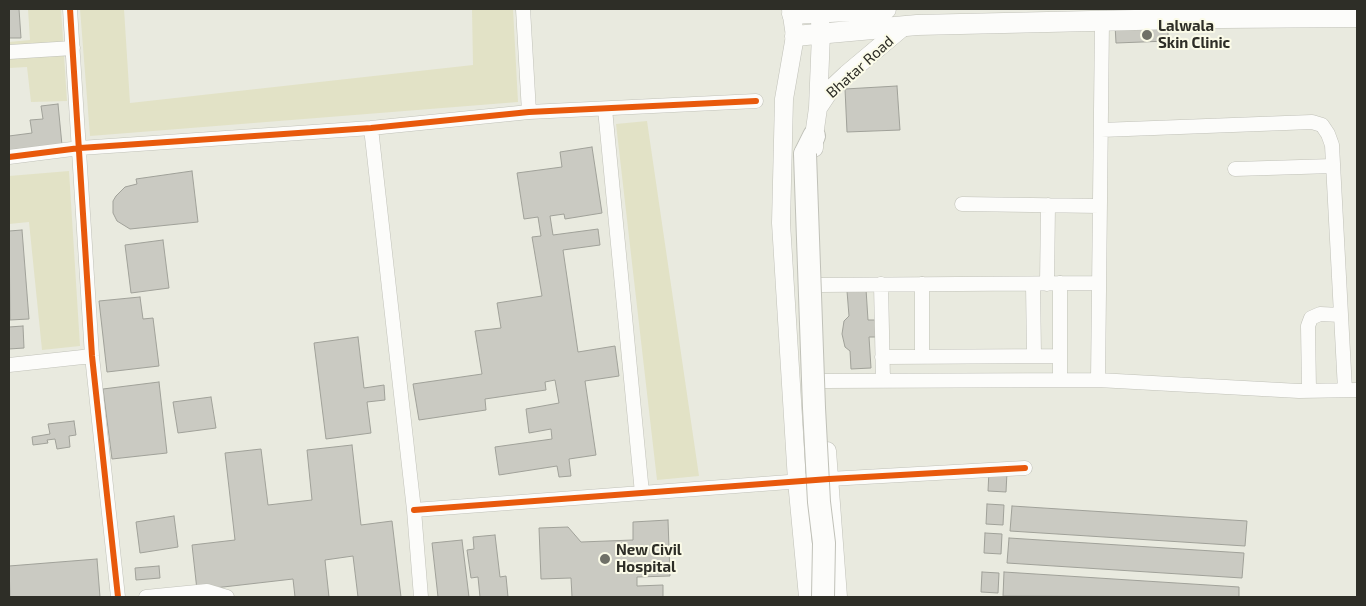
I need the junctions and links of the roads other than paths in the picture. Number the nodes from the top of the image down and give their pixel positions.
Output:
1 (70, 9) edge
2 (523, 9) edge
3 (882, 9) edge
4 (886, 9) edge
5 (819, 10) edge
6 (792, 11) edge
7 (946, 17) edge
8 (1357, 17) edge
9 (915, 20) edge
10 (1102, 21) junction
11 (821, 34) junction
12 (795, 36) junction
13 (73, 48) junction
14 (9, 52) edge
15 (756, 101) dead end
16 (818, 108) junction
17 (605, 109) junction
18 (529, 112) junction
19 (371, 128) junction
20 (1101, 130) junction
21 (809, 145) junction
22 (80, 148) junction
23 (9, 157) edge
24 (1333, 166) junction
25 (1235, 169) dead end
26 (962, 204) dead end
27 (1048, 205) junction
28 (1100, 206) junction
29 (1099, 283) junction
30 (881, 284) junction
31 (922, 284) junction
32 (1047, 284) junction
33 (819, 285) junction
34 (1341, 315) junction
35 (92, 356) junction
36 (1034, 356) junction
37 (1060, 356) junction
38 (882, 357) junction
39 (922, 357) junction
40 (9, 365) edge
41 (883, 380) junction
42 (1060, 380) junction
43 (1098, 380) junction
44 (822, 381) junction
45 (1309, 390) junction
46 (1351, 390) edge
47 (1025, 468) dead end
48 (829, 479) junction
49 (797, 481) junction
50 (642, 493) junction
51 (414, 510) junction
52 (802, 535) junction
53 (118, 597) edge
54 (146, 597) edge
55 (227, 597) edge
56 (420, 597) edge
57 (798, 597) edge
58 (808, 597) edge
59 (823, 597) edge
60 (838, 597) edge

1 - 13 street
2 - 18 street
3 - 4 main road
3 - 5 main road
5 - 6 main road
5 - 11 street
6 - 12 street
7 - 9 main road
7 - 10 main road
8 - 10 main road
9 - 11 main road
9 - 16 street, Bhatar Road
10 - 20 street
11 - 12 main road
11 - 16 street
12 - 49 street
13 - 14 street
13 - 22 street
15 - 17 street
16 - 21 street
17 - 18 street
17 - 50 street
18 - 19 street
19 - 22 street
19 - 51 street
20 - 24 street
20 - 28 street
21 - 33 street
21 - 59 highway, bridge
22 - 23 street
22 - 35 street
24 - 25 street
24 - 34 street
26 - 27 street
27 - 28 street
27 - 32 street
28 - 29 street
29 - 32 street
29 - 43 street
30 - 31 street
30 - 33 street
30 - 38 street
31 - 32 street
31 - 39 street
32 - 36 street
32 - 37 street
33 - 44 street
34 - 45 street
34 - 46 street
35 - 40 street
35 - 53 street
36 - 37 street
36 - 39 street
37 - 42 street
38 - 39 street
38 - 41 street
41 - 42 street
41 - 44 street
42 - 43 street
43 - 45 street
44 - 48 street
45 - 46 street
47 - 48 street
48 - 49 street
48 - 60 street
49 - 50 street
49 - 52 street
50 - 51 street
51 - 56 street
52 - 57 street
52 - 58 street
54 - 55 street

